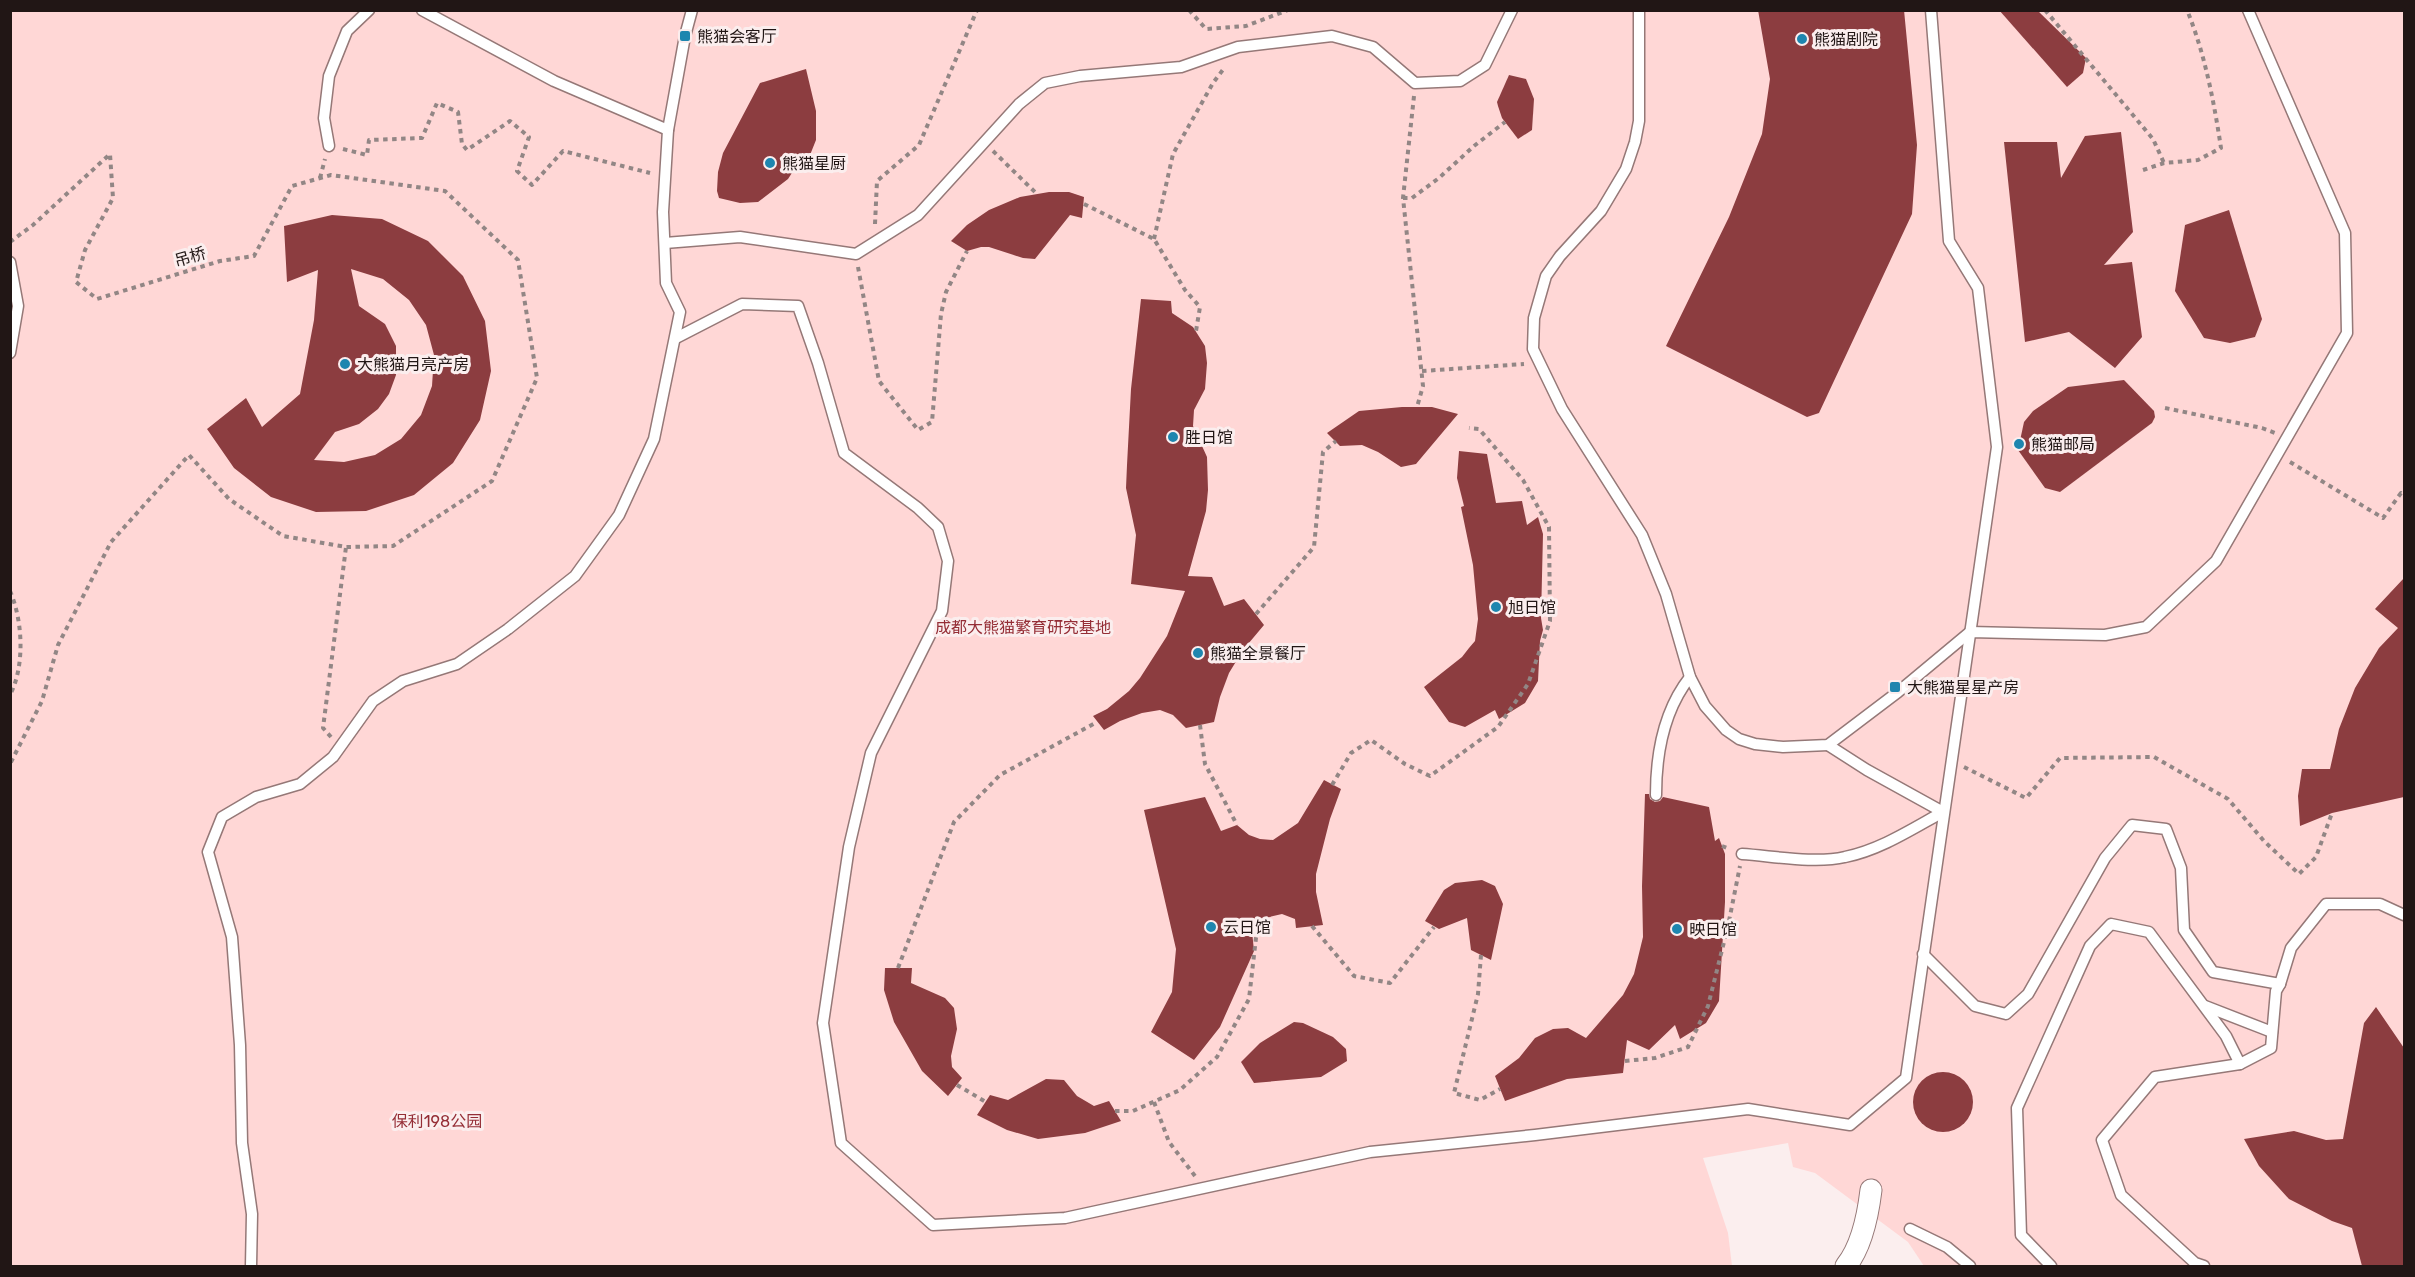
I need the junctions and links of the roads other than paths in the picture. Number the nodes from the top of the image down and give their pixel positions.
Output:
1 (369, 10) edge
2 (422, 10) edge
3 (692, 10) edge
4 (1639, 10) edge
5 (1931, 10) edge
6 (2248, 10) edge
7 (1509, 13) edge
8 (668, 130) junction
9 (329, 146) road end
10 (664, 243) junction
11 (10, 262) edge
12 (676, 338) junction
13 (10, 353) edge
14 (1970, 632) junction
15 (1690, 677) junction
16 (1828, 745) junction
17 (1656, 795) dead end
18 (1943, 812) junction
19 (1742, 854) road end
20 (2404, 915) edge
21 (1923, 954) junction
22 (2280, 984) junction
23 (2204, 1006) junction
24 (2272, 1032) junction
25 (2240, 1064) junction
26 (1871, 1190) dead end
27 (1910, 1229) dead end
28 (251, 1266) edge
29 (1846, 1266) edge
30 (1970, 1266) edge
31 (2051, 1266) edge
32 (2204, 1266) edge

1 - 9 lane
2 - 8 lane
3 - 8 lane
4 - 15 lane
5 - 14 lane
6 - 14 lane
7 - 10 lane
8 - 10 lane
10 - 12 lane
11 - 13 lane
12 - 21 lane
12 - 28 lane
14 - 16 lane
14 - 18 lane
15 - 16 lane
15 - 17 lane
16 - 18 lane
18 - 19 lane
18 - 21 lane
20 - 22 lane
21 - 22 lane
22 - 24 lane
23 - 24 lane
23 - 25 lane
23 - 31 lane
24 - 25 lane
25 - 32 lane
26 - 29 street
27 - 30 lane

